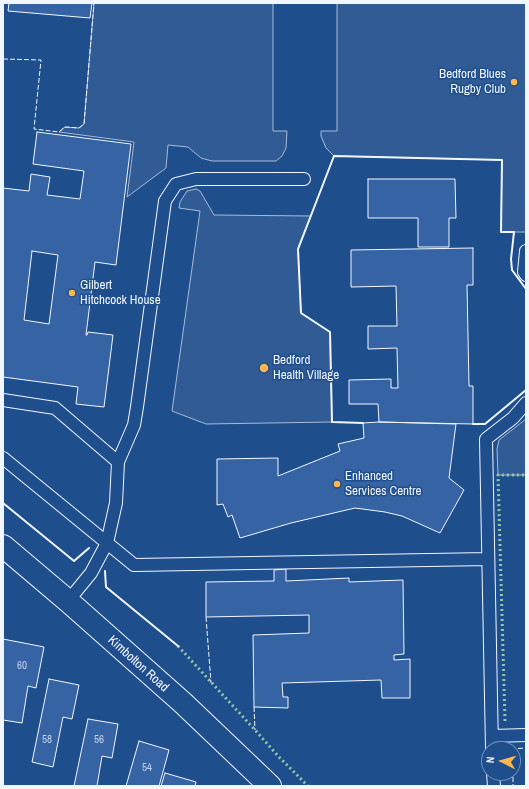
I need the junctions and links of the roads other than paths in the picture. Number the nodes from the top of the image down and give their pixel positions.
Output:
1 (304, 180) dead end
2 (526, 251) edge
3 (526, 275) edge
4 (3, 400) edge
5 (526, 403) edge
6 (3, 458) edge
7 (118, 462) junction
8 (107, 543) junction
9 (3, 546) edge
10 (488, 559) junction
11 (68, 601) junction
12 (526, 735) edge
13 (492, 736) junction
14 (492, 741) edge
15 (270, 786) edge

1 - 7 lane
2 - 3 lane
4 - 7 lane
5 - 10 lane
6 - 8 lane
7 - 8 lane
8 - 10 lane
8 - 11 lane
9 - 11 main road, Kimbolton Road
10 - 13 lane
11 - 15 main road, Kimbolton Road
12 - 13 lane
13 - 14 lane

